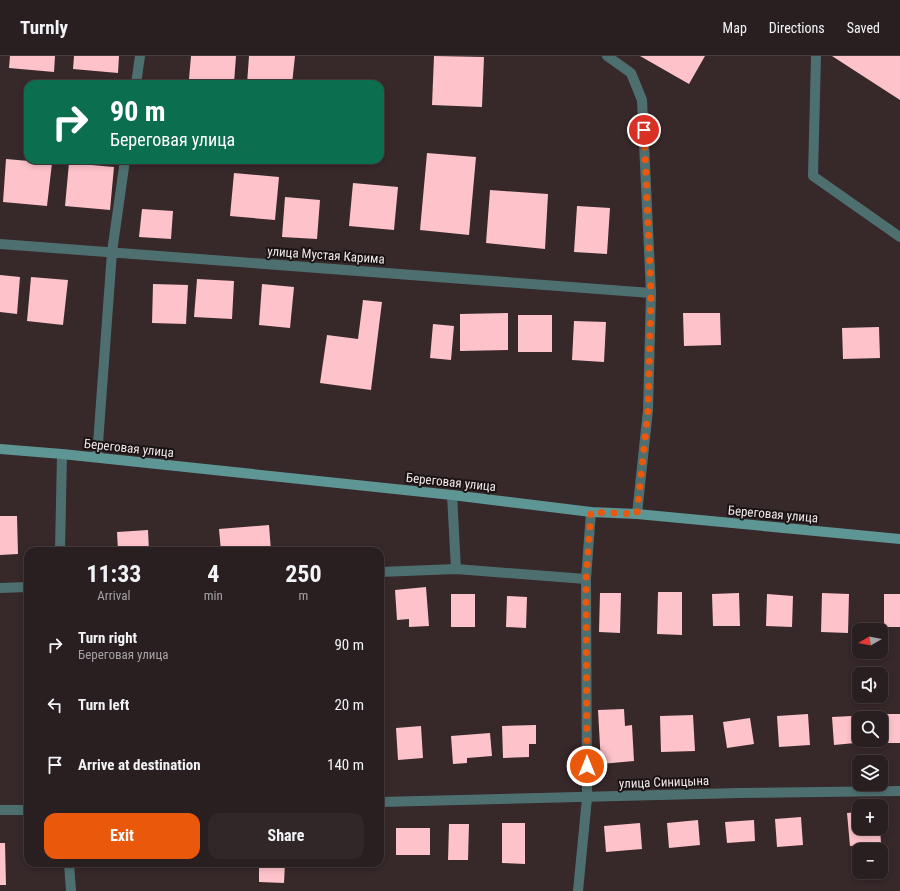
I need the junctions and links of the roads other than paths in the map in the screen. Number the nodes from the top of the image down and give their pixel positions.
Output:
1 (140, 56) edge
2 (607, 56) edge
3 (816, 56) edge
4 (137, 80) edge
5 (124, 164) edge
6 (900, 237) edge
7 (0, 244) edge
8 (112, 252) junction
9 (651, 293) junction
10 (0, 449) edge
11 (62, 454) junction
12 (97, 457) junction
13 (452, 495) junction
14 (591, 512) junction
15 (637, 514) junction
16 (900, 539) edge
17 (60, 547) edge
18 (456, 569) junction
19 (384, 572) edge
20 (586, 579) junction
21 (24, 587) edge
22 (0, 588) edge
23 (900, 791) edge
24 (587, 798) junction
25 (384, 802) edge
26 (0, 810) edge
27 (24, 810) edge
28 (69, 867) edge
29 (71, 891) edge
30 (578, 891) edge

1 - 4 street
2 - 9 street
3 - 6 street
5 - 8 street
7 - 8 street, улица Мустая Карима
8 - 9 street, улица Мустая Карима
8 - 12 street
9 - 15 street
10 - 11 main road, Береговая улица
11 - 12 main road, Береговая улица
11 - 17 street
12 - 13 main road, Береговая улица
13 - 14 main road, Береговая улица
13 - 18 street
14 - 15 main road, Береговая улица
14 - 20 street
15 - 16 main road, Береговая улица
18 - 19 street
18 - 20 street
20 - 24 street
21 - 22 street
23 - 24 street, улица Синицына
24 - 25 street, улица Синицына
24 - 30 street
26 - 27 street
28 - 29 street

